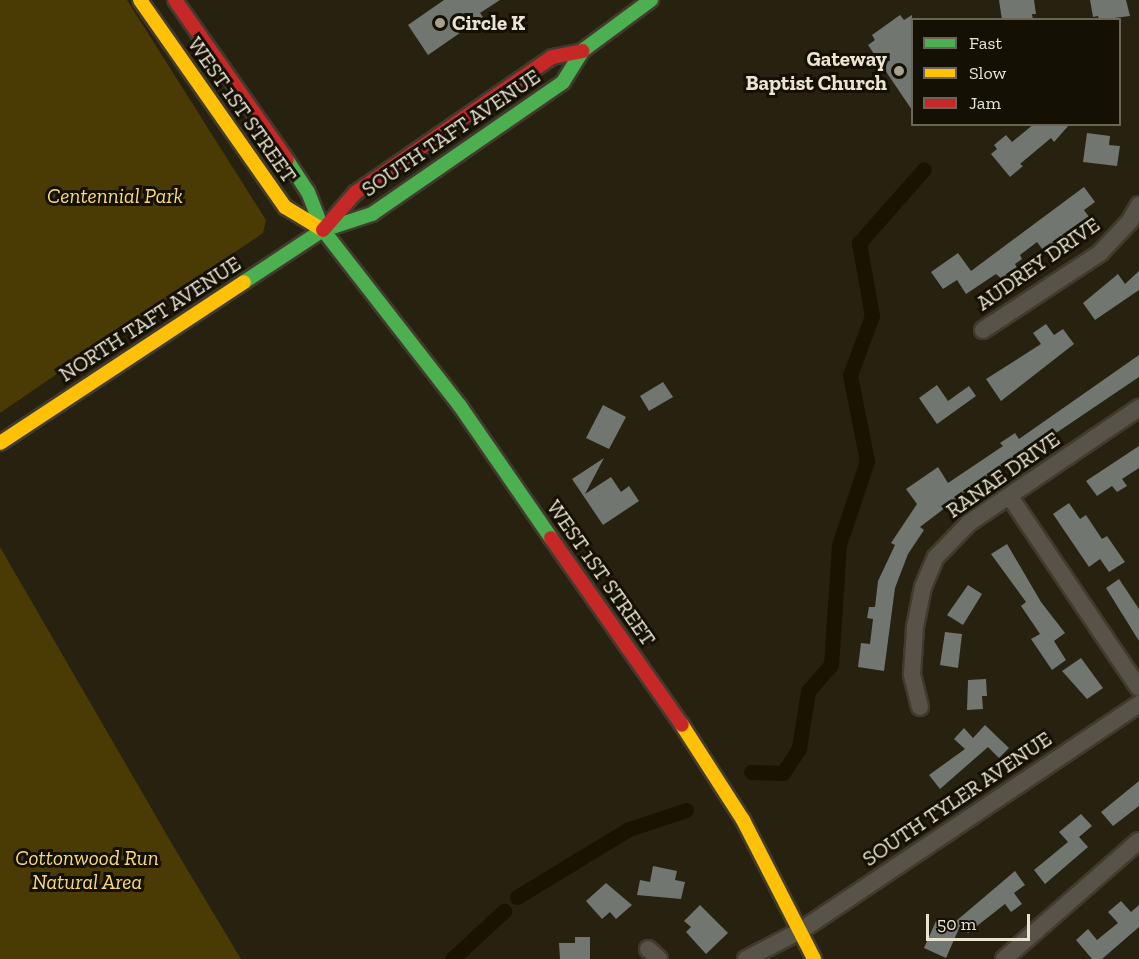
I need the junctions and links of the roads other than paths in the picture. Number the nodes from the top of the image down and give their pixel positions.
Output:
1 (140, 0) edge
2 (175, 0) edge
3 (651, 0) edge
4 (582, 51) junction
5 (1139, 205) edge
6 (323, 230) junction
7 (983, 330) dead end
8 (1139, 408) edge
9 (0, 443) edge
10 (1010, 497) junction
11 (1139, 688) edge
12 (1139, 704) edge
13 (920, 707) dead end
14 (1139, 841) edge
15 (800, 931) junction
16 (746, 959) edge
17 (814, 959) edge
18 (1004, 959) edge

1 - 6 main road, WEST 1ST STREET
2 - 6 main road, WEST 1ST STREET
3 - 4 main road, SOUTH TAFT AVENUE
4 - 6 main road, SOUTH TAFT AVENUE
4 - 6 main road, SOUTH TAFT AVENUE
5 - 7 street, AUDREY DRIVE
6 - 9 main road, NORTH TAFT AVENUE
6 - 15 main road, WEST 1ST STREET
8 - 10 street, RANAE DRIVE
10 - 11 street
10 - 13 street, RANAE DRIVE
12 - 15 street, SOUTH TYLER AVENUE
14 - 18 street
15 - 16 street, SOUTH TYLER AVENUE
15 - 17 main road, WEST 1ST STREET

